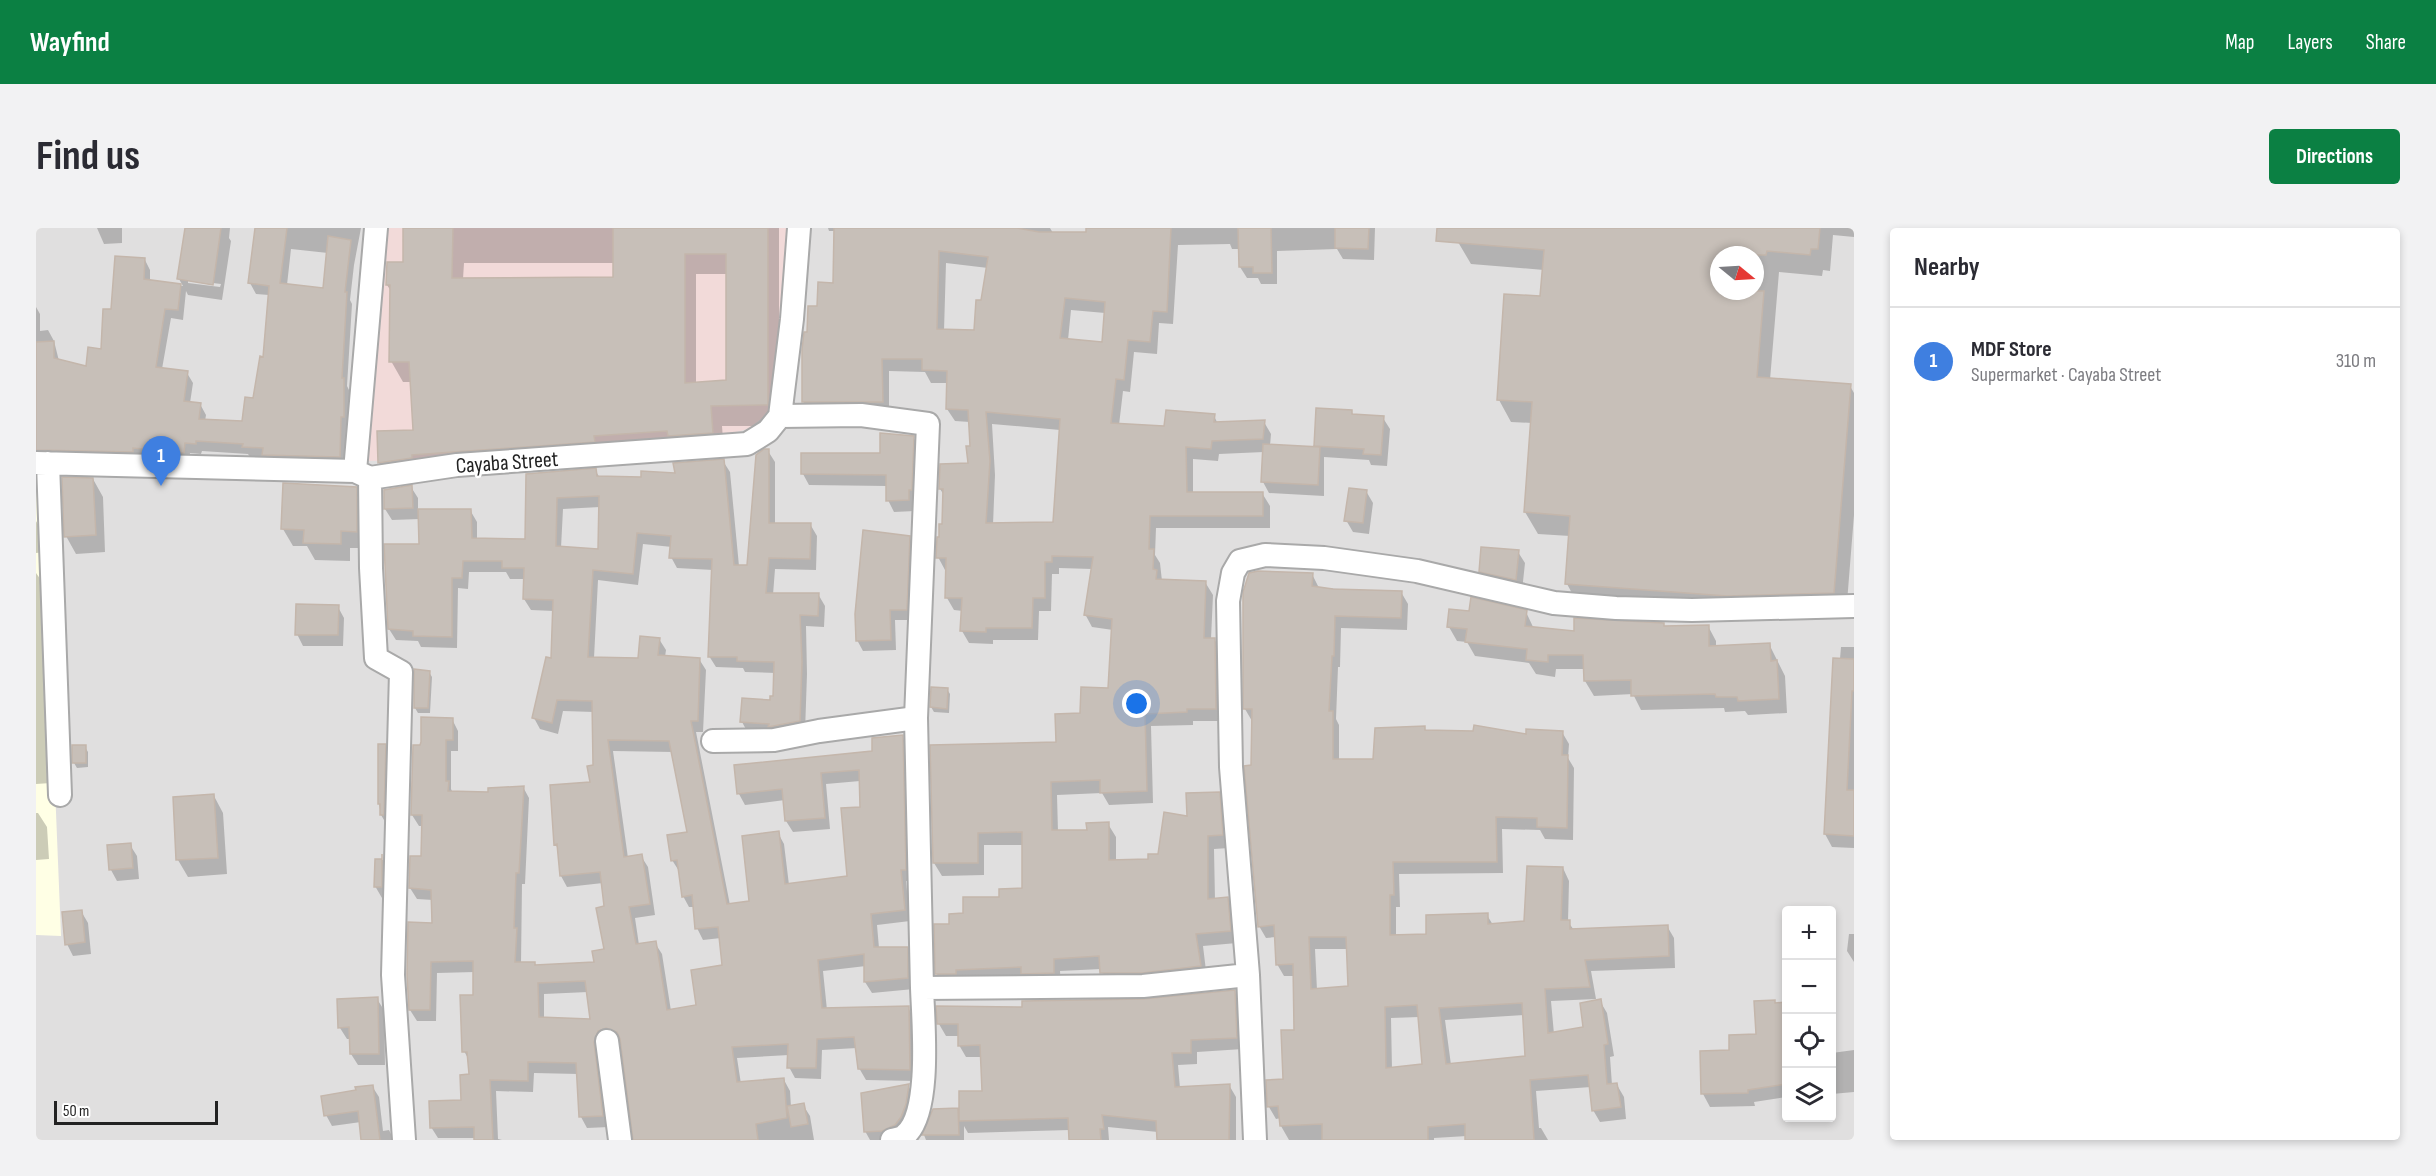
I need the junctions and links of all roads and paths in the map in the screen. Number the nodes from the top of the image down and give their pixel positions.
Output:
1 (376, 228) edge
2 (799, 228) edge
3 (780, 416) junction
4 (42, 463) edge
5 (362, 474) junction
6 (1854, 606) edge
7 (916, 718) junction
8 (713, 741) dead end
9 (60, 795) dead end
10 (1248, 975) junction
11 (922, 988) junction
12 (607, 1041) dead end
13 (404, 1140) edge
14 (620, 1140) edge
15 (892, 1140) edge
16 (1255, 1140) edge

1 - 5 street
2 - 3 street
3 - 5 street, Cayaba Street
3 - 7 street
4 - 5 street, Cayaba Street
4 - 9 street
5 - 13 street
6 - 10 street
7 - 8 street
7 - 11 street
10 - 11 street
10 - 16 street
11 - 15 street
12 - 14 street

